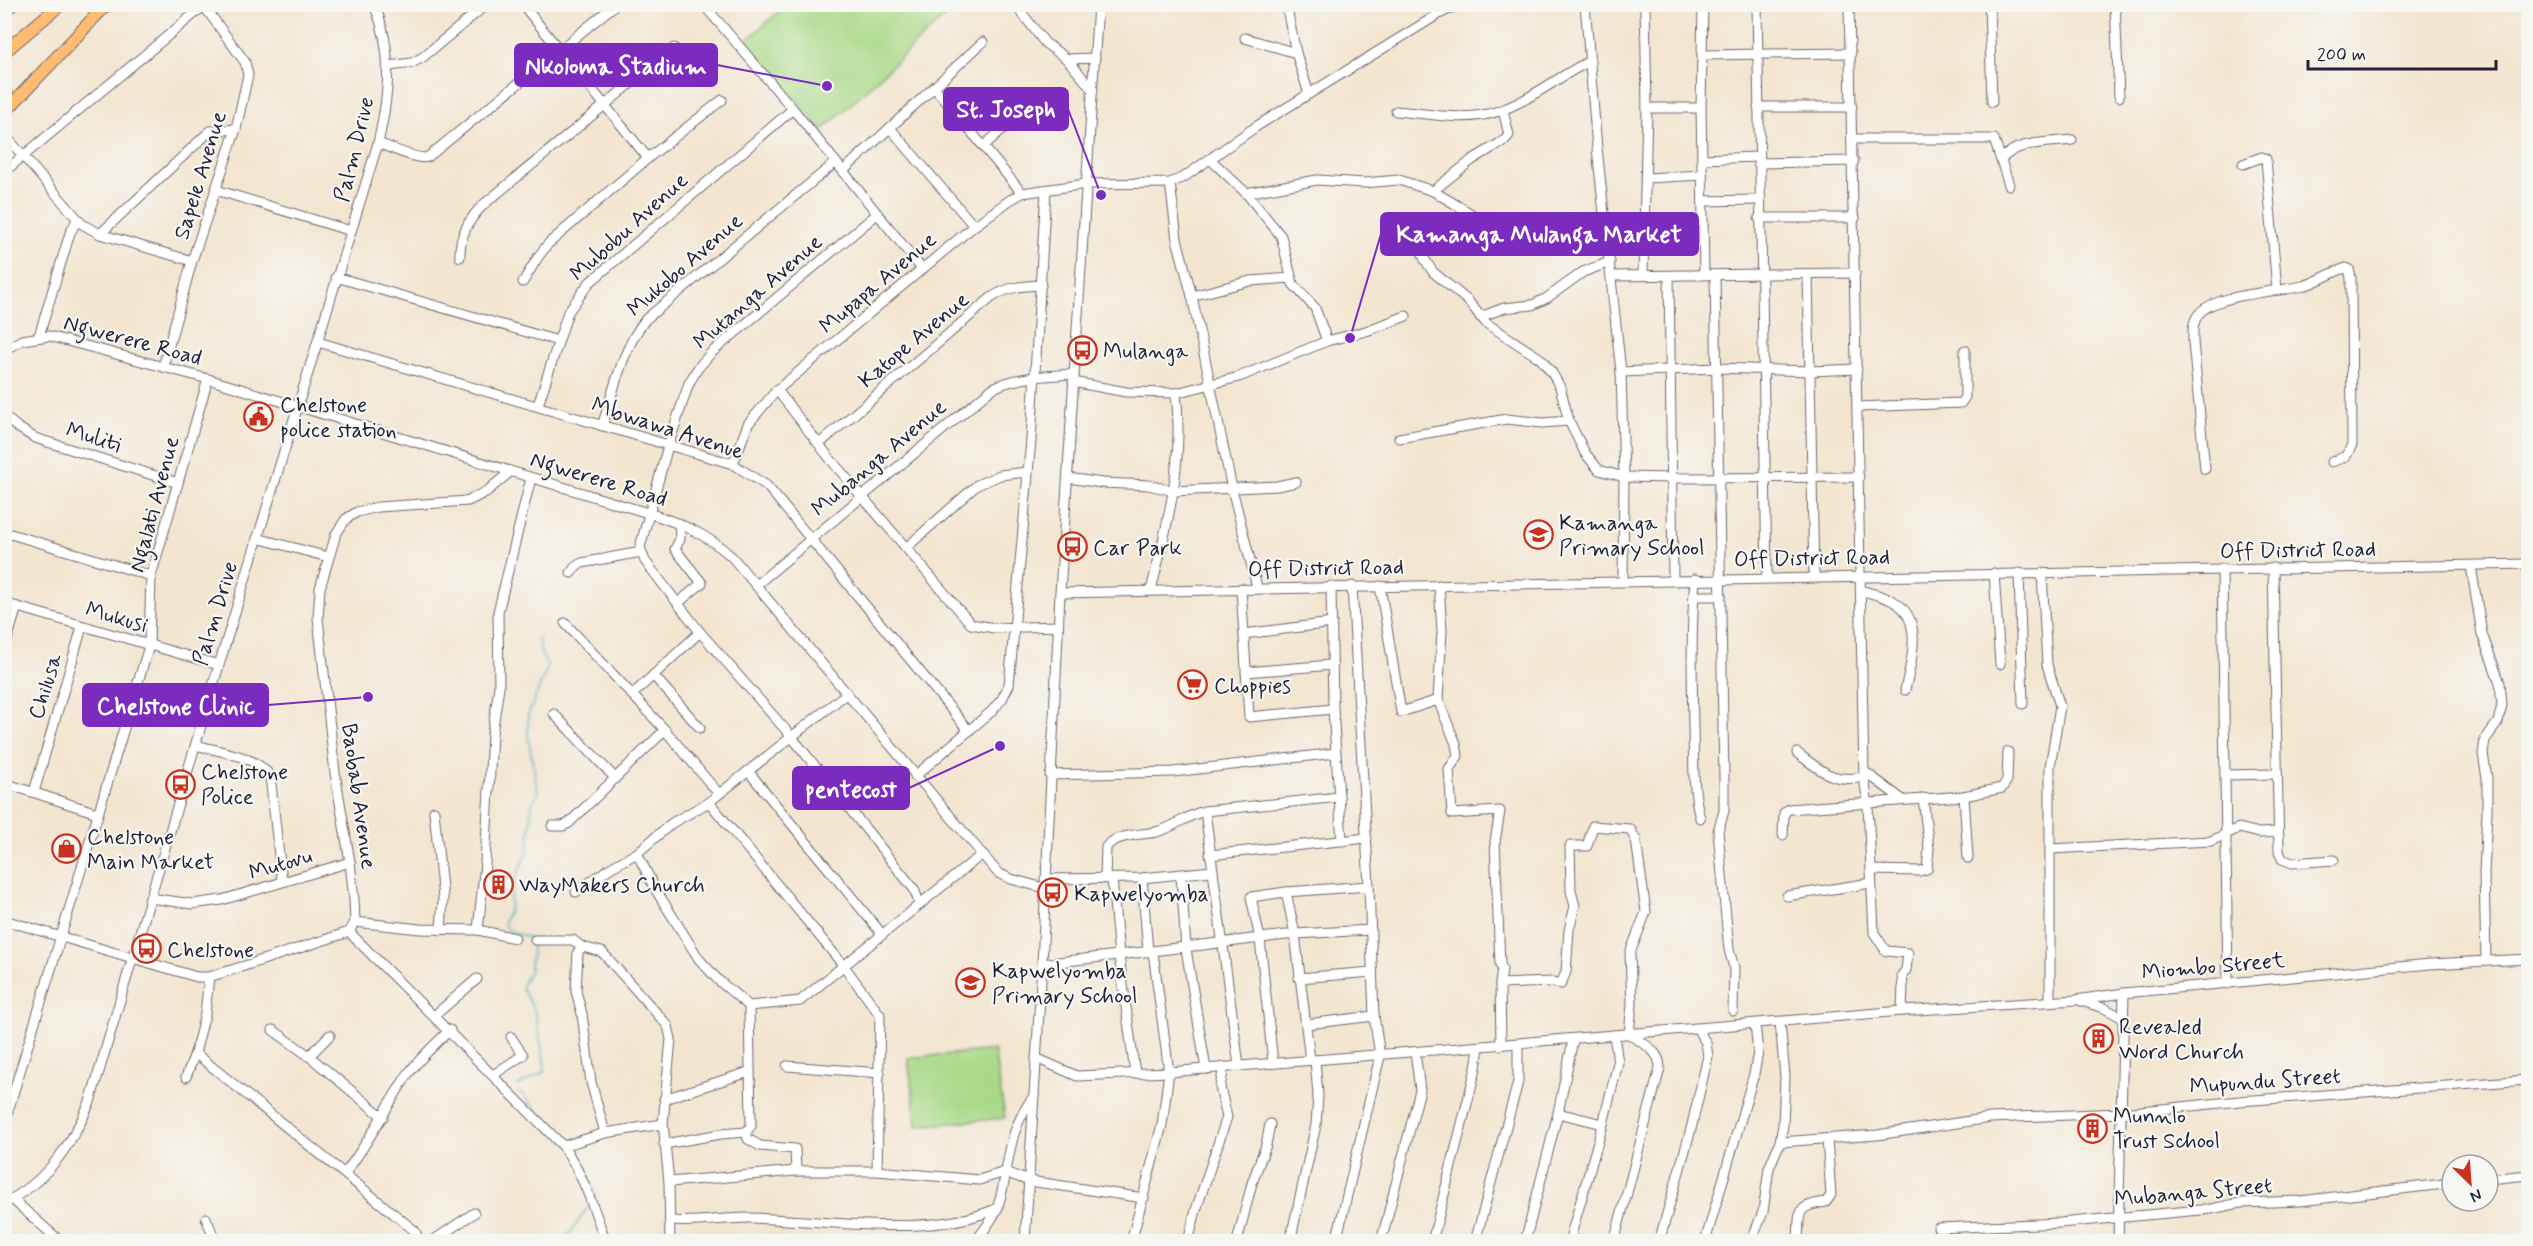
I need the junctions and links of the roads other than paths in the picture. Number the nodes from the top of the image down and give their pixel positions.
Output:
1 (15, 4) edge
2 (61, 4) edge
3 (107, 4) edge
4 (374, 4) edge
5 (487, 4) edge
6 (522, 4) edge
7 (616, 4) edge
8 (703, 4) edge
9 (1015, 4) edge
10 (1098, 4) edge
11 (1460, 4) edge
12 (1585, 4) edge
13 (1646, 4) edge
14 (1703, 4) edge
15 (1756, 4) edge
16 (1849, 4) edge
17 (1989, 4) edge
18 (2115, 4) edge
19 (205, 5) edge
20 (1449, 6) edge
21 (1437, 9) edge
22 (4, 13) edge
23 (1288, 14) dead end
24 (1245, 38) dead end
25 (983, 42) dead end
26 (674, 48) dead end
27 (560, 50) junction
28 (4, 52) edge
29 (1296, 53) junction
30 (1851, 53) junction
31 (1702, 55) junction
32 (1757, 55) junction
33 (1095, 58) junction
34 (1067, 59) junction
35 (1590, 60) junction
36 (389, 66) junction
37 (934, 87) junction
38 (1093, 90) junction
39 (1309, 94) junction
40 (2119, 96) dead end
41 (722, 100) dead end
42 (1992, 102) dead end
43 (604, 104) junction
44 (1758, 107) junction
45 (1852, 107) junction
46 (1647, 108) junction
47 (1701, 108) junction
48 (793, 109) junction
49 (1023, 110) dead end
50 (1503, 110) junction
51 (1396, 111) dead end
52 (4, 113) edge
53 (890, 128) junction
54 (236, 129) junction
55 (4, 134) edge
56 (1853, 139) junction
57 (2072, 140) dead end
58 (378, 143) junction
59 (984, 146) junction
60 (23, 156) junction
61 (648, 158) junction
62 (1702, 159) junction
63 (1211, 160) junction
64 (1758, 160) junction
65 (2001, 160) junction
66 (1854, 161) junction
67 (836, 162) junction
68 (2243, 164) dead end
69 (843, 171) junction
70 (4, 172) edge
71 (1702, 174) junction
72 (1646, 178) junction
73 (1170, 183) junction
74 (1086, 184) junction
75 (2009, 185) dead end
76 (216, 190) junction
77 (1046, 190) junction
78 (1432, 191) junction
79 (1022, 193) junction
80 (1246, 194) junction
81 (1758, 200) junction
82 (1703, 201) junction
83 (877, 214) junction
84 (1759, 218) junction
85 (1855, 218) junction
86 (77, 220) junction
87 (1412, 224) dead end
88 (974, 226) junction
89 (351, 231) junction
90 (1497, 232) dead end
91 (100, 234) junction
92 (460, 257) dead end
93 (192, 261) junction
94 (1610, 262) junction
95 (922, 269) junction
96 (1856, 273) junction
97 (1643, 275) junction
98 (1704, 275) junction
99 (1808, 275) junction
100 (1611, 276) junction
101 (1669, 276) junction
102 (1715, 276) junction
103 (1761, 276) junction
104 (336, 277) junction
105 (1292, 278) junction
106 (523, 282) dead end
107 (1041, 285) junction
108 (2277, 290) junction
109 (1192, 296) junction
110 (1406, 316) dead end
111 (1480, 317) junction
112 (39, 336) junction
113 (1327, 340) junction
114 (558, 341) junction
115 (318, 342) junction
116 (4, 350) edge
117 (1965, 350) dead end
118 (163, 367) junction
119 (1717, 368) junction
120 (1671, 369) junction
121 (1857, 369) junction
122 (1764, 370) junction
123 (1811, 371) junction
124 (1621, 372) junction
125 (1035, 376) junction
126 (1073, 378) junction
127 (208, 379) junction
128 (1210, 384) junction
129 (777, 390) junction
130 (1176, 393) junction
131 (538, 405) junction
132 (1857, 407) junction
133 (297, 408) junction
134 (4, 416) edge
135 (1569, 422) junction
136 (602, 426) junction
137 (1400, 438) dead end
138 (820, 443) junction
139 (668, 446) junction
140 (2332, 462) dead end
141 (734, 464) junction
142 (2205, 469) dead end
143 (510, 472) junction
144 (1027, 472) junction
145 (1813, 476) junction
146 (1624, 477) junction
147 (1859, 477) junction
148 (531, 478) junction
149 (1068, 478) junction
150 (1673, 478) junction
151 (1765, 478) junction
152 (1718, 479) junction
153 (1296, 482) dead end
154 (177, 483) junction
155 (1232, 489) junction
156 (1174, 491) junction
157 (862, 496) junction
158 (648, 513) junction
159 (680, 523) junction
160 (4, 532) edge
161 (257, 538) junction
162 (812, 538) junction
163 (907, 547) junction
164 (641, 552) junction
165 (328, 557) junction
166 (2529, 564) edge
167 (2471, 566) junction
168 (2274, 568) junction
169 (2222, 569) junction
170 (571, 573) dead end
171 (1994, 573) junction
172 (2019, 573) junction
173 (2042, 573) junction
174 (1862, 575) junction
175 (151, 576) junction
176 (1767, 577) junction
177 (1814, 577) junction
178 (1721, 578) junction
179 (1673, 579) junction
180 (1695, 579) junction
181 (1623, 580) junction
182 (756, 585) junction
183 (1439, 585) junction
184 (1331, 586) junction
185 (1352, 586) junction
186 (1380, 586) junction
187 (1257, 587) junction
188 (1241, 588) junction
189 (1151, 590) junction
190 (1861, 590) junction
191 (1060, 593) junction
192 (1694, 596) junction
193 (1721, 596) junction
194 (4, 603) edge
195 (678, 603) junction
196 (17, 607) junction
197 (565, 623) dead end
198 (1332, 623) junction
199 (1015, 626) junction
200 (1058, 626) junction
201 (82, 627) junction
202 (700, 632) junction
203 (1244, 634) junction
204 (149, 646) junction
205 (4, 649) edge
206 (2000, 664) dead end
207 (219, 665) junction
208 (1332, 665) junction
209 (1246, 672) junction
210 (653, 675) junction
211 (1905, 690) dead end
212 (846, 694) junction
213 (632, 695) junction
214 (1438, 700) junction
215 (2023, 704) dead end
216 (1333, 709) junction
217 (554, 714) dead end
218 (700, 728) dead end
219 (665, 730) junction
220 (969, 731) junction
221 (791, 736) junction
222 (196, 745) junction
223 (2008, 752) dead end
224 (1335, 753) junction
225 (1797, 753) dead end
226 (748, 771) junction
227 (1864, 774) junction
228 (2276, 774) junction
229 (1050, 775) junction
230 (2225, 775) junction
231 (915, 776) junction
232 (615, 778) junction
233 (4, 783) edge
234 (34, 792) junction
235 (719, 794) junction
236 (1964, 796) junction
237 (1339, 797) junction
238 (1923, 798) junction
239 (1903, 800) junction
240 (709, 802) junction
241 (1868, 805) junction
242 (434, 811) dead end
243 (1205, 811) junction
244 (97, 813) junction
245 (1700, 818) dead end
246 (552, 826) dead end
247 (2278, 832) junction
248 (1783, 835) dead end
249 (2226, 835) junction
250 (1366, 838) junction
251 (1342, 841) junction
252 (2050, 849) junction
253 (637, 853) junction
254 (981, 855) junction
255 (1210, 855) junction
256 (1968, 858) dead end
257 (2334, 860) dead end
258 (350, 862) junction
259 (1871, 870) junction
260 (1212, 871) junction
261 (1181, 875) junction
262 (1142, 878) junction
263 (1108, 879) junction
264 (282, 881) junction
265 (1871, 883) junction
266 (1044, 884) junction
267 (1369, 886) junction
268 (914, 889) junction
269 (576, 892) dead end
270 (1286, 892) junction
271 (931, 896) junction
272 (1787, 896) dead end
273 (150, 898) junction
274 (920, 905) junction
275 (4, 920) edge
276 (355, 922) junction
277 (441, 930) junction
278 (478, 930) junction
279 (1371, 930) junction
280 (349, 932) junction
281 (882, 934) junction
282 (1295, 934) junction
283 (60, 938) junction
284 (515, 938) dead end
285 (1260, 939) junction
286 (535, 940) dead end
287 (1224, 944) junction
288 (582, 947) junction
289 (1186, 949) junction
290 (1150, 952) junction
291 (1119, 956) junction
292 (2529, 959) edge
293 (132, 960) junction
294 (2486, 961) junction
295 (1042, 964) junction
296 (844, 966) junction
297 (1372, 972) junction
298 (209, 977) junction
299 (1299, 978) junction
300 (477, 979) dead end
301 (1500, 984) junction
302 (2228, 984) junction
303 (2124, 993) junction
304 (2050, 1000) junction
305 (2076, 1000) junction
306 (749, 1006) junction
307 (1733, 1011) dead end
308 (1902, 1011) junction
309 (435, 1015) junction
310 (1374, 1016) junction
311 (2123, 1018) junction
312 (1780, 1022) junction
313 (1307, 1024) junction
314 (1755, 1024) junction
315 (1697, 1028) junction
316 (273, 1030) dead end
317 (450, 1030) junction
318 (1629, 1034) junction
319 (330, 1035) dead end
320 (1614, 1035) junction
321 (511, 1037) dead end
322 (1573, 1040) junction
323 (1518, 1044) junction
324 (1501, 1045) junction
325 (1479, 1047) junction
326 (1415, 1052) junction
327 (195, 1053) junction
328 (309, 1056) junction
329 (1380, 1056) junction
330 (1036, 1058) junction
331 (1312, 1060) junction
332 (1273, 1063) junction
333 (787, 1065) dead end
334 (1239, 1066) junction
335 (1224, 1067) junction
336 (1206, 1069) junction
337 (749, 1072) junction
338 (1169, 1072) junction
339 (880, 1073) junction
340 (1135, 1073) junction
341 (493, 1075) junction
342 (186, 1077) dead end
343 (2529, 1080) edge
344 (1034, 1096) junction
345 (664, 1099) junction
346 (1558, 1113) junction
347 (2122, 1113) junction
348 (383, 1117) junction
349 (4, 1124) edge
350 (663, 1124) junction
351 (1270, 1124) dead end
352 (1603, 1124) junction
353 (746, 1132) junction
354 (605, 1133) junction
355 (1827, 1139) junction
356 (1780, 1142) junction
357 (664, 1144) junction
358 (563, 1146) junction
359 (796, 1170) junction
360 (878, 1171) junction
361 (1005, 1172) junction
362 (345, 1173) junction
363 (2529, 1175) edge
364 (2500, 1178) edge
365 (1029, 1181) junction
366 (669, 1182) junction
367 (2440, 1184) edge
368 (1144, 1198) junction
369 (8, 1201) edge
370 (998, 1208) junction
371 (474, 1213) dead end
372 (206, 1218) dead end
373 (2118, 1218) junction
374 (671, 1221) junction
375 (1938, 1228) dead end
376 (61, 1242) edge
377 (216, 1242) edge
378 (419, 1242) edge
379 (431, 1242) edge
380 (599, 1242) edge
381 (670, 1242) edge
382 (975, 1242) edge
383 (1025, 1242) edge
384 (1131, 1242) edge
385 (1188, 1242) edge
386 (1237, 1242) edge
387 (1290, 1242) edge
388 (1336, 1242) edge
389 (1381, 1242) edge
390 (1432, 1242) edge
391 (1475, 1242) edge
392 (1525, 1242) edge
393 (1569, 1242) edge
394 (1614, 1242) edge
395 (1659, 1242) edge
396 (1705, 1242) edge
397 (1751, 1242) edge
398 (1798, 1242) edge
399 (2118, 1242) edge

1 - 22 street
2 - 28 main road
3 - 52 main road
4 - 36 street, Palm Drive
5 - 36 street
6 - 27 street
7 - 27 street
8 - 48 street
9 - 34 street
10 - 33 street
11 - 20 street
12 - 35 street
13 - 46 street
14 - 31 street
15 - 32 street
16 - 30 street
17 - 42 street
18 - 40 street
19 - 54 street, Sapele Avenue
19 - 60 street
20 - 21 street
21 - 39 street
23 - 29 street
24 - 29 street
25 - 37 street
26 - 43 street
27 - 43 street
27 - 58 street
29 - 39 street
30 - 32 street
30 - 45 street
31 - 32 street
31 - 47 street
32 - 44 street
33 - 34 street
33 - 38 street
34 - 38 street
35 - 50 street
35 - 94 street
36 - 58 street, Palm Drive
37 - 53 street
37 - 59 street
38 - 74 street
39 - 63 street
41 - 61 street
43 - 61 street
43 - 92 street
44 - 45 street
44 - 64 street
45 - 56 street
46 - 47 street
46 - 72 street
47 - 62 street
48 - 67 street
48 - 114 street, Mubobu Avenue
49 - 59 street
50 - 51 street
50 - 78 street
53 - 69 street
53 - 88 street
54 - 76 street, Sapele Avenue
54 - 91 street
55 - 60 street
56 - 65 street
56 - 66 street
57 - 65 street
58 - 89 street, Palm Drive
59 - 79 street
60 - 70 street
60 - 86 street
61 - 106 street
62 - 64 street
62 - 71 street
63 - 73 street
63 - 80 street
64 - 66 street
64 - 81 street
65 - 75 street
66 - 85 street
67 - 69 street
67 - 136 street, Mukobo Avenue
68 - 108 street
69 - 83 street
71 - 72 street
71 - 82 street
72 - 97 street
73 - 74 street, Mupapa Avenue
73 - 109 street
74 - 77 street, Mupapa Avenue
74 - 126 street
76 - 89 street
76 - 93 street, Sapele Avenue
77 - 79 street, Mupapa Avenue
77 - 107 street
78 - 80 street
78 - 90 street
79 - 88 street, Mupapa Avenue
80 - 105 street
81 - 82 street
81 - 84 street
82 - 98 street
83 - 95 street
83 - 139 street, Mutanga Avenue
84 - 85 street
84 - 103 street
85 - 96 street
86 - 91 street
86 - 112 street
87 - 111 street
88 - 95 street, Mupapa Avenue
89 - 104 street, Palm Drive
91 - 93 street
93 - 118 street, Sapele Avenue
94 - 100 street
94 - 111 street
95 - 129 street, Mupapa Avenue
96 - 99 street
96 - 121 street
97 - 100 street
97 - 101 street
98 - 101 street
98 - 102 street
99 - 103 street
99 - 123 street
100 - 124 street
101 - 120 street
102 - 103 street
102 - 119 street
103 - 122 street
104 - 114 street
104 - 115 street, Palm Drive
105 - 109 street
105 - 113 street
107 - 125 street
107 - 138 street, Katope Avenue
108 - 140 street
108 - 142 street
109 - 128 street
110 - 113 street, Mubanga Avenue
111 - 135 street
112 - 116 street, Ngwerere Road
112 - 118 street, Ngwerere Road
113 - 128 street, Mubanga Avenue
114 - 131 street, Mubobu Avenue
115 - 131 street, Mbwawa Avenue
115 - 133 street, Palm Drive
117 - 132 street
118 - 127 street, Ngwerere Road
119 - 120 street
119 - 122 street
119 - 152 street
120 - 124 street
120 - 150 street
121 - 123 street
121 - 132 street
122 - 123 street
122 - 151 street
123 - 145 street
124 - 146 street
125 - 126 street, Mubanga Avenue
125 - 144 street
125 - 157 street, Mubanga Avenue
126 - 130 street, Mubanga Avenue
126 - 149 street
127 - 133 street, Ngwerere Road
127 - 154 street, Ngalati Avenue
128 - 130 street, Mubanga Avenue
128 - 155 street
129 - 138 street
129 - 141 street, Mupapa Avenue
130 - 156 street
131 - 136 street, Mbwawa Avenue
132 - 147 street
133 - 143 street, Ngwerere Road
133 - 161 street, Palm Drive
134 - 154 street, Muliti
135 - 137 street
135 - 146 street
136 - 139 street, Mbwawa Avenue
138 - 157 street
139 - 141 street, Mbwawa Avenue
139 - 158 street, Mutanga Avenue
141 - 162 street, Mbwawa Avenue
143 - 148 street, Ngwerere Road
143 - 165 street, Baobab Avenue
144 - 163 street
144 - 199 street
145 - 147 street
145 - 151 street
145 - 177 street
146 - 150 street
146 - 181 street
147 - 174 street
148 - 158 street, Ngwerere Road
148 - 278 street
149 - 156 street
149 - 191 street
150 - 152 street
150 - 179 street
151 - 152 street
151 - 176 street
152 - 178 street
153 - 155 street
154 - 175 street, Ngalati Avenue
155 - 156 street
155 - 187 street
156 - 189 street
157 - 162 street, Mubanga Avenue
157 - 163 street
158 - 159 street, Ngwerere Road
158 - 164 street, Mutanga Avenue
159 - 182 street, Ngwerere Road
159 - 195 street
160 - 175 street
161 - 165 street
161 - 207 street, Palm Drive
162 - 182 street, Mubanga Avenue
162 - 220 street, Mbwawa Avenue
163 - 199 street
164 - 170 street
164 - 195 street
165 - 258 street, Baobab Avenue
166 - 167 street, Off District Road
167 - 168 street, Off District Road
167 - 294 street
168 - 169 street, Off District Road
168 - 228 street
169 - 173 street, Off District Road
169 - 230 street
171 - 172 street, Off District Road
171 - 174 street, Off District Road
171 - 206 street
172 - 173 street, Off District Road
172 - 215 street
173 - 252 street
174 - 177 street, Off District Road
174 - 190 street
175 - 204 street, Ngalati Avenue
176 - 177 street, Off District Road
176 - 178 street, Off District Road
178 - 180 street, Off District Road
178 - 193 street
179 - 180 street, Off District Road
179 - 181 street, Off District Road
180 - 192 street
181 - 183 street, Off District Road
182 - 212 street, Ngwerere Road
183 - 186 street, Off District Road
183 - 214 street
184 - 185 street, Off District Road
184 - 187 street, Off District Road
184 - 198 street
185 - 186 street, Off District Road
185 - 250 street
186 - 214 street
187 - 188 street, Off District Road
188 - 189 street, Off District Road
188 - 203 street
189 - 191 street, Off District Road
190 - 211 street
190 - 227 street
191 - 200 street
192 - 193 street
192 - 245 street
193 - 307 street
194 - 196 street, Mukusi
195 - 202 street
196 - 201 street, Mukusi
196 - 205 street
197 - 213 street
198 - 203 street
198 - 208 street
199 - 200 street
199 - 220 street
200 - 229 street
201 - 204 street, Mukusi
201 - 234 street, Chilusa
202 - 210 street
202 - 221 street
203 - 209 street
204 - 207 street, Mukusi
204 - 244 street, Ngalati Avenue
207 - 222 street, Palm Drive
208 - 209 street
208 - 216 street
209 - 216 street
210 - 213 street
210 - 218 street
212 - 221 street
212 - 231 street, Ngwerere Road
213 - 219 street
214 - 301 street
216 - 224 street
217 - 232 street
219 - 232 street
219 - 235 street
220 - 231 street
221 - 226 street
221 - 268 street
222 - 264 street
222 - 273 street, Palm Drive
223 - 236 street
224 - 229 street
224 - 237 street
225 - 227 street
226 - 235 street
226 - 281 street
227 - 239 street
227 - 241 street
228 - 230 street
228 - 247 street
229 - 266 street
230 - 249 street
231 - 254 street, Ngwerere Road
232 - 246 street
233 - 234 street
234 - 244 street
235 - 240 street
236 - 238 street
236 - 256 street
237 - 243 street
237 - 251 street
238 - 239 street
238 - 259 street
239 - 241 street
240 - 253 street
240 - 296 street
241 - 248 street
241 - 259 street
242 - 277 street
243 - 255 street
243 - 263 street
244 - 283 street, Ngalati Avenue
247 - 249 street
247 - 257 street
249 - 252 street
249 - 302 street
250 - 251 street
250 - 267 street
251 - 255 street
252 - 304 street
253 - 269 street
253 - 306 street
254 - 266 street, Ngwerere Road
254 - 271 street
255 - 260 street
258 - 264 street, Mutovu
258 - 276 street, Baobab Avenue
259 - 265 street
260 - 261 street, Ngwerere Road
260 - 287 street
261 - 262 street, Ngwerere Road
261 - 289 street
262 - 263 street, Ngwerere Road
262 - 290 street
263 - 266 street, Ngwerere Road
263 - 291 street
264 - 273 street, Mutovu
265 - 272 street
265 - 308 street
266 - 295 street
267 - 270 street
267 - 279 street
268 - 271 street
268 - 274 street
270 - 282 street
270 - 285 street
271 - 274 street
273 - 293 street, Palm Drive
274 - 281 street
275 - 283 street
276 - 277 street
276 - 280 street
277 - 278 street
278 - 284 street
279 - 282 street
279 - 297 street
280 - 298 street
280 - 309 street
281 - 296 street
282 - 285 street
282 - 299 street
283 - 293 street
283 - 349 street, Ngalati Avenue
285 - 287 street
285 - 332 street
286 - 288 street
287 - 289 street
287 - 334 street
288 - 345 street
288 - 354 street
289 - 290 street
289 - 336 street
290 - 291 street
290 - 338 street
291 - 295 street
291 - 340 street
292 - 294 street, Miombo Street
293 - 298 street
293 - 369 street, Palm Drive
294 - 302 street, Miombo Street
295 - 330 street
296 - 306 street
296 - 339 street
297 - 299 street
297 - 310 street
298 - 327 street
299 - 313 street
300 - 309 street
301 - 318 street
301 - 324 street
302 - 303 street, Miombo Street
303 - 305 street, Miombo Street
303 - 311 street
304 - 305 street, Miombo Street
304 - 308 street, Miombo Street
305 - 311 street
306 - 337 street
308 - 312 street, Miombo Street
309 - 317 street
310 - 313 street
310 - 329 street
311 - 347 street
312 - 314 street, Miombo Street
312 - 356 street
313 - 331 street
314 - 315 street, Miombo Street
314 - 396 street
315 - 318 street, Miombo Street
315 - 395 street
316 - 328 street
317 - 341 street
317 - 348 street
318 - 320 street, Miombo Street
318 - 394 street
319 - 328 street
320 - 322 street, Miombo Street
320 - 352 street
321 - 341 street
322 - 323 street, Miombo Street
322 - 346 street
323 - 324 street, Miombo Street
323 - 391 street
324 - 325 street, Miombo Street
325 - 326 street, Miombo Street
325 - 390 street
326 - 329 street, Miombo Street
326 - 389 street
327 - 342 street
327 - 362 street
328 - 348 street
329 - 331 street, Miombo Street
329 - 388 street
330 - 340 street, Miombo Street
330 - 344 street
331 - 332 street, Miombo Street
331 - 387 street
332 - 334 street, Miombo Street
333 - 339 street
334 - 335 street, Miombo Street
335 - 336 street, Miombo Street
335 - 385 street
336 - 338 street, Miombo Street
337 - 345 street
337 - 353 street
338 - 340 street, Miombo Street
338 - 368 street
339 - 360 street
341 - 358 street
343 - 347 street, Mupundu Street
344 - 361 street
344 - 365 street
345 - 350 street
346 - 352 street
346 - 392 street
347 - 355 street, Mupundu Street
347 - 373 street
348 - 362 street
350 - 354 street
350 - 357 street
351 - 386 street
352 - 393 street
353 - 357 street
353 - 359 street
354 - 358 street
355 - 356 street, Mupundu Street
355 - 398 street
356 - 397 street
357 - 366 street
358 - 380 street
359 - 360 street
359 - 366 street
360 - 361 street
361 - 365 street
361 - 370 street
362 - 378 street
363 - 364 street
365 - 368 street
365 - 383 street
366 - 374 street
367 - 373 street, Mubanga Street
368 - 384 street
369 - 376 street
370 - 374 street
370 - 382 street
371 - 379 street
372 - 377 street
373 - 375 street, Mubanga Street
373 - 399 street
374 - 381 street

